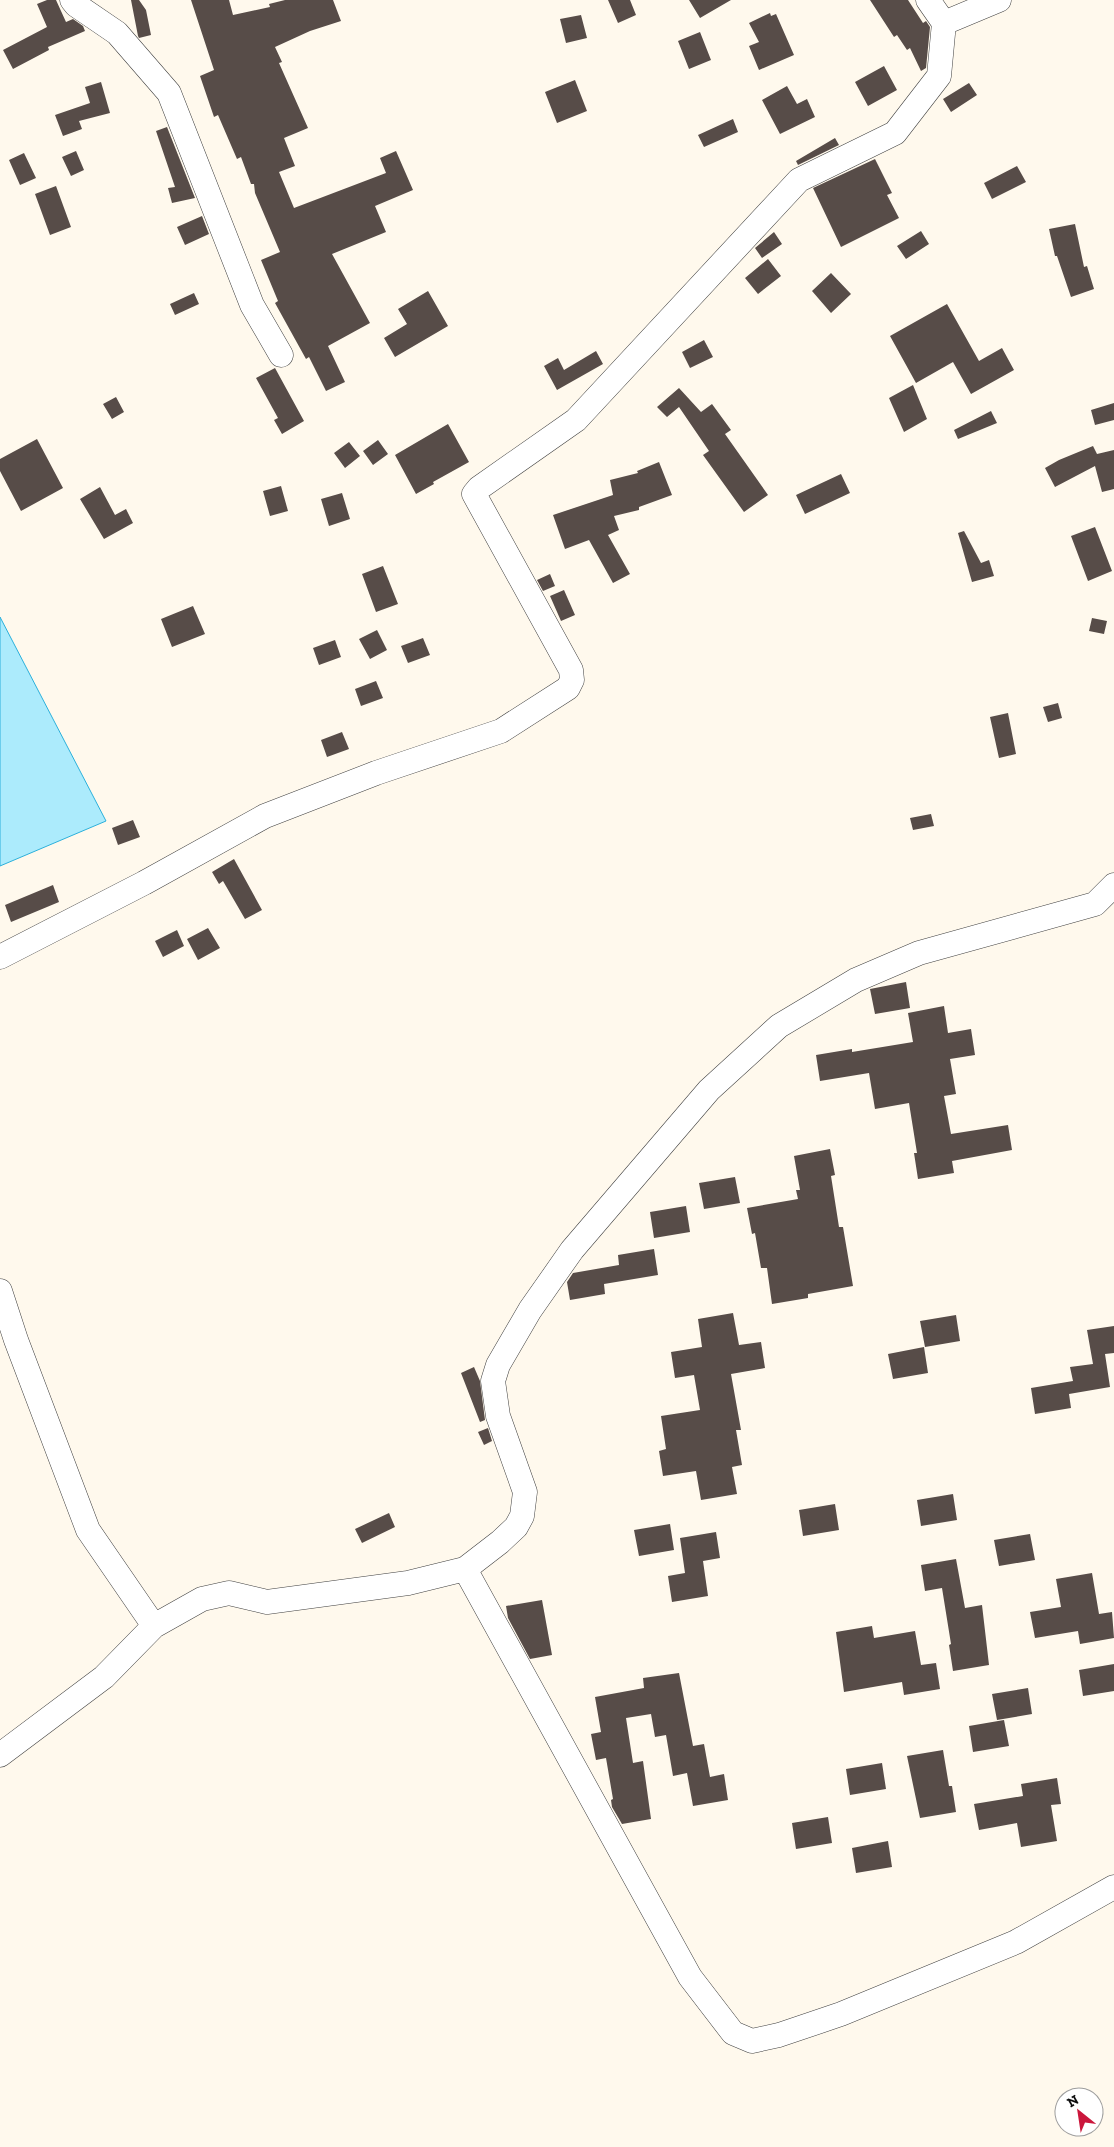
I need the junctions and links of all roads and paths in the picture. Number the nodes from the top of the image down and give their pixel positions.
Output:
1 (72, 0) edge
2 (928, 0) edge
3 (999, 0) edge
4 (944, 22) junction
5 (280, 354) dead end
6 (1114, 885) edge
7 (0, 957) edge
8 (0, 1291) edge
9 (465, 1569) junction
10 (154, 1626) junction
11 (0, 1755) edge
12 (1114, 1887) edge

1 - 5 street
2 - 4 street
3 - 4 street
4 - 7 street
6 - 9 street
8 - 10 street
9 - 10 street
9 - 12 street
10 - 11 street

